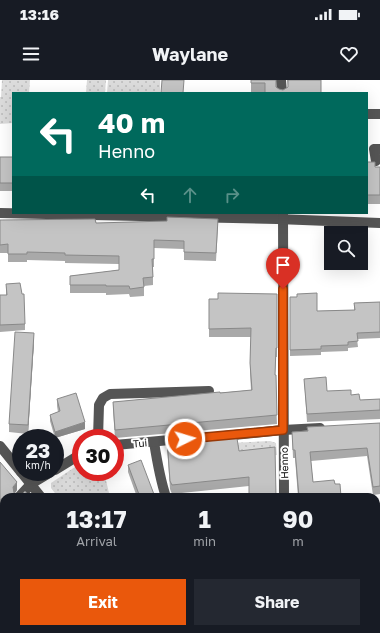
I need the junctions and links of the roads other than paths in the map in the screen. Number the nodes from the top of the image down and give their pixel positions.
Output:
1 (281, 80) edge
2 (282, 92) edge
3 (368, 114) edge
4 (380, 114) edge
5 (380, 149) edge
6 (376, 161) edge
7 (0, 213) edge
8 (12, 213) edge
9 (94, 214) edge
10 (283, 216) edge
11 (380, 223) edge
12 (209, 391) dead end
13 (328, 428) edge
14 (98, 429) edge
15 (283, 430) junction
16 (213, 437) edge
17 (192, 438) edge
18 (154, 442) junction
19 (124, 444) edge
20 (0, 446) edge
21 (12, 461) edge
22 (28, 481) edge
23 (36, 481) edge
24 (31, 484) junction
25 (23, 493) edge
26 (38, 493) edge
27 (165, 493) edge
28 (284, 493) edge

1 - 2 street
3 - 4 street
5 - 6 street
7 - 8 street
9 - 10 street
10 - 11 street
10 - 15 street, Henno
12 - 14 street
13 - 15 street
15 - 16 street
15 - 28 street, Henno
17 - 18 street, Tui
18 - 19 street, Tui
18 - 27 street
20 - 21 street
22 - 24 street
23 - 24 street
24 - 25 street
24 - 26 street

